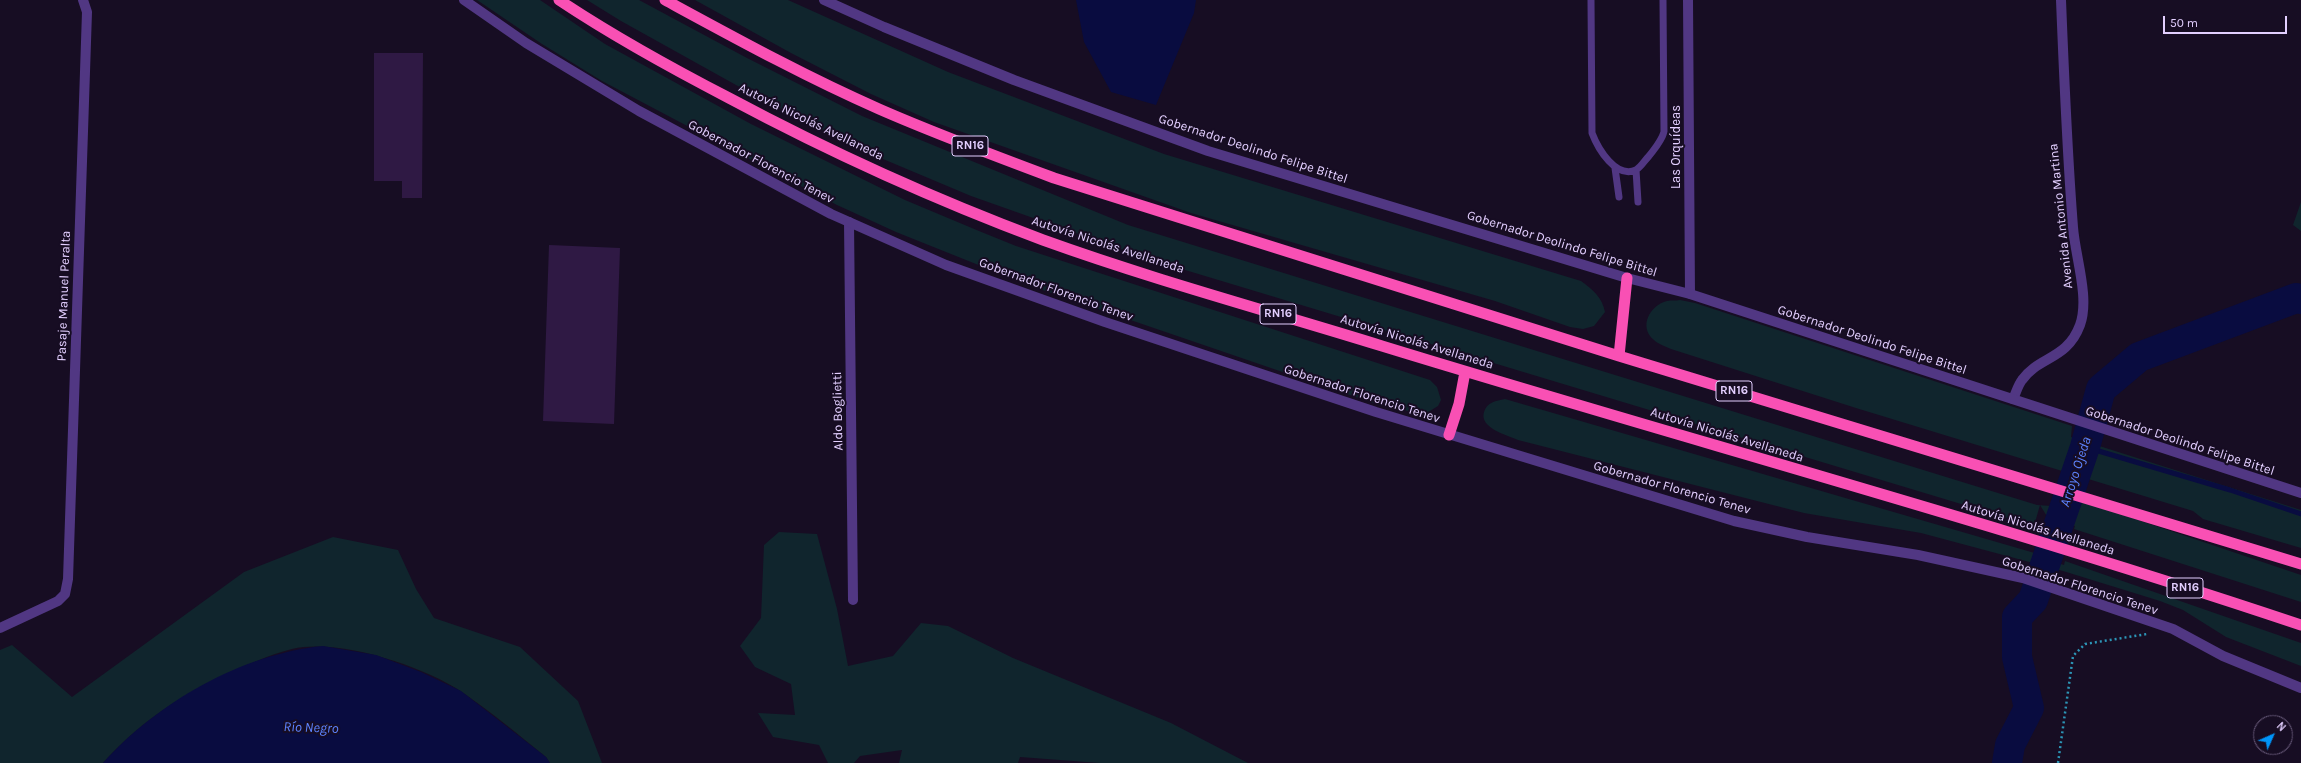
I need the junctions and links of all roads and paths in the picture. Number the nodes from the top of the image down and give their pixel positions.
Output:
1 (83, 0) edge
2 (464, 0) edge
3 (559, 0) edge
4 (665, 0) edge
5 (824, 0) edge
6 (1591, 0) edge
7 (1664, 0) edge
8 (1688, 0) edge
9 (2061, 0) edge
10 (1616, 168) junction
11 (1636, 170) junction
12 (1619, 197) dead end
13 (1638, 202) dead end
14 (849, 222) junction
15 (1627, 278) junction
16 (1690, 294) junction
17 (1619, 356) junction
18 (1465, 372) junction
19 (2013, 399) junction
20 (1449, 436) junction
21 (2301, 493) edge
22 (2301, 564) edge
23 (853, 600) dead end
24 (2301, 625) edge
25 (2165, 627) junction
26 (0, 628) edge
27 (2301, 688) edge
28 (2058, 763) edge

1 - 26 street, Pasaje Manuel Peralta
2 - 14 street, Gobernador Florencio Tenev
3 - 18 highway, Autovía Nicolás Avellaneda / RN16
4 - 17 highway, RN16
5 - 15 street, Gobernador Deolindo Felipe Bittel
6 - 10 lane
7 - 11 lane
8 - 16 street, Las Orquídeas
9 - 19 street, Avenida Antonio Martina
10 - 11 lane
10 - 12 lane
11 - 13 lane
14 - 20 street, Gobernador Florencio Tenev
14 - 23 street, Aldo Boglietti
15 - 16 street, Gobernador Deolindo Felipe Bittel
15 - 17 highway
16 - 19 street, Gobernador Deolindo Felipe Bittel
17 - 22 highway, RN16
18 - 20 highway
18 - 24 highway, Autovía Nicolás Avellaneda / RN16
19 - 21 street, Gobernador Deolindo Felipe Bittel
20 - 25 street, Gobernador Florencio Tenev
25 - 27 street, Gobernador Florencio Tenev
25 - 28 path

